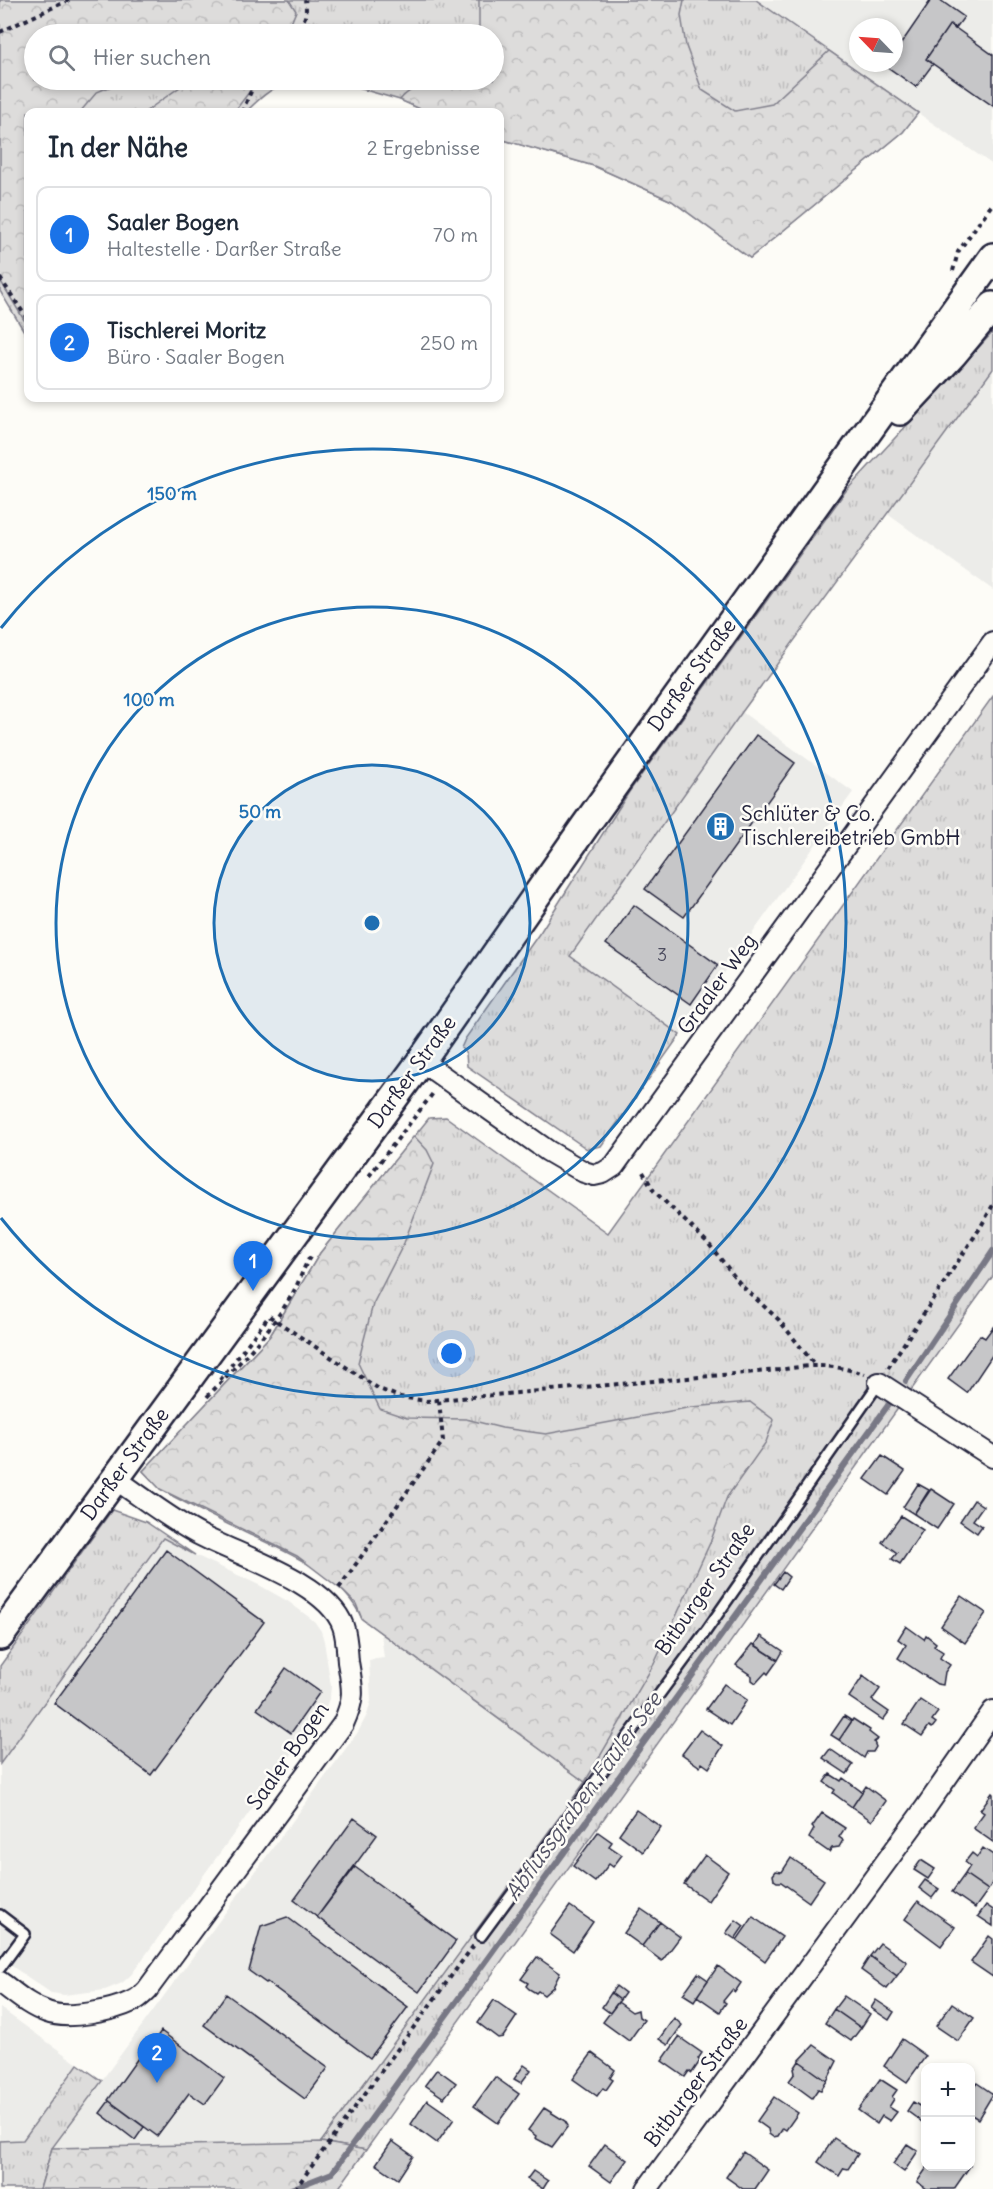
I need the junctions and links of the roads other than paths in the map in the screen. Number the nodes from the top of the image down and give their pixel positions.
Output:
1 (993, 257) edge
2 (993, 306) edge
3 (816, 502) junction
4 (993, 642) edge
5 (421, 1061) junction
6 (879, 1383) joint
7 (993, 1457) edge
8 (114, 1479) junction
9 (0, 1636) edge
10 (993, 1711) edge
11 (0, 1915) edge
12 (481, 1936) road end
13 (0, 1968) edge
14 (0, 1982) edge
15 (647, 2189) edge

1 - 3 main road, Darßer Straße
2 - 3 main road, Darßer Straße
3 - 5 main road, Darßer Straße
4 - 5 street, Graaler Weg
5 - 8 main road, Darßer Straße
6 - 7 street
6 - 12 lane, Bitburger Straße
8 - 9 main road, Darßer Straße
8 - 14 street, Saaler Bogen
10 - 15 street, Bitburger Straße
11 - 13 lane

